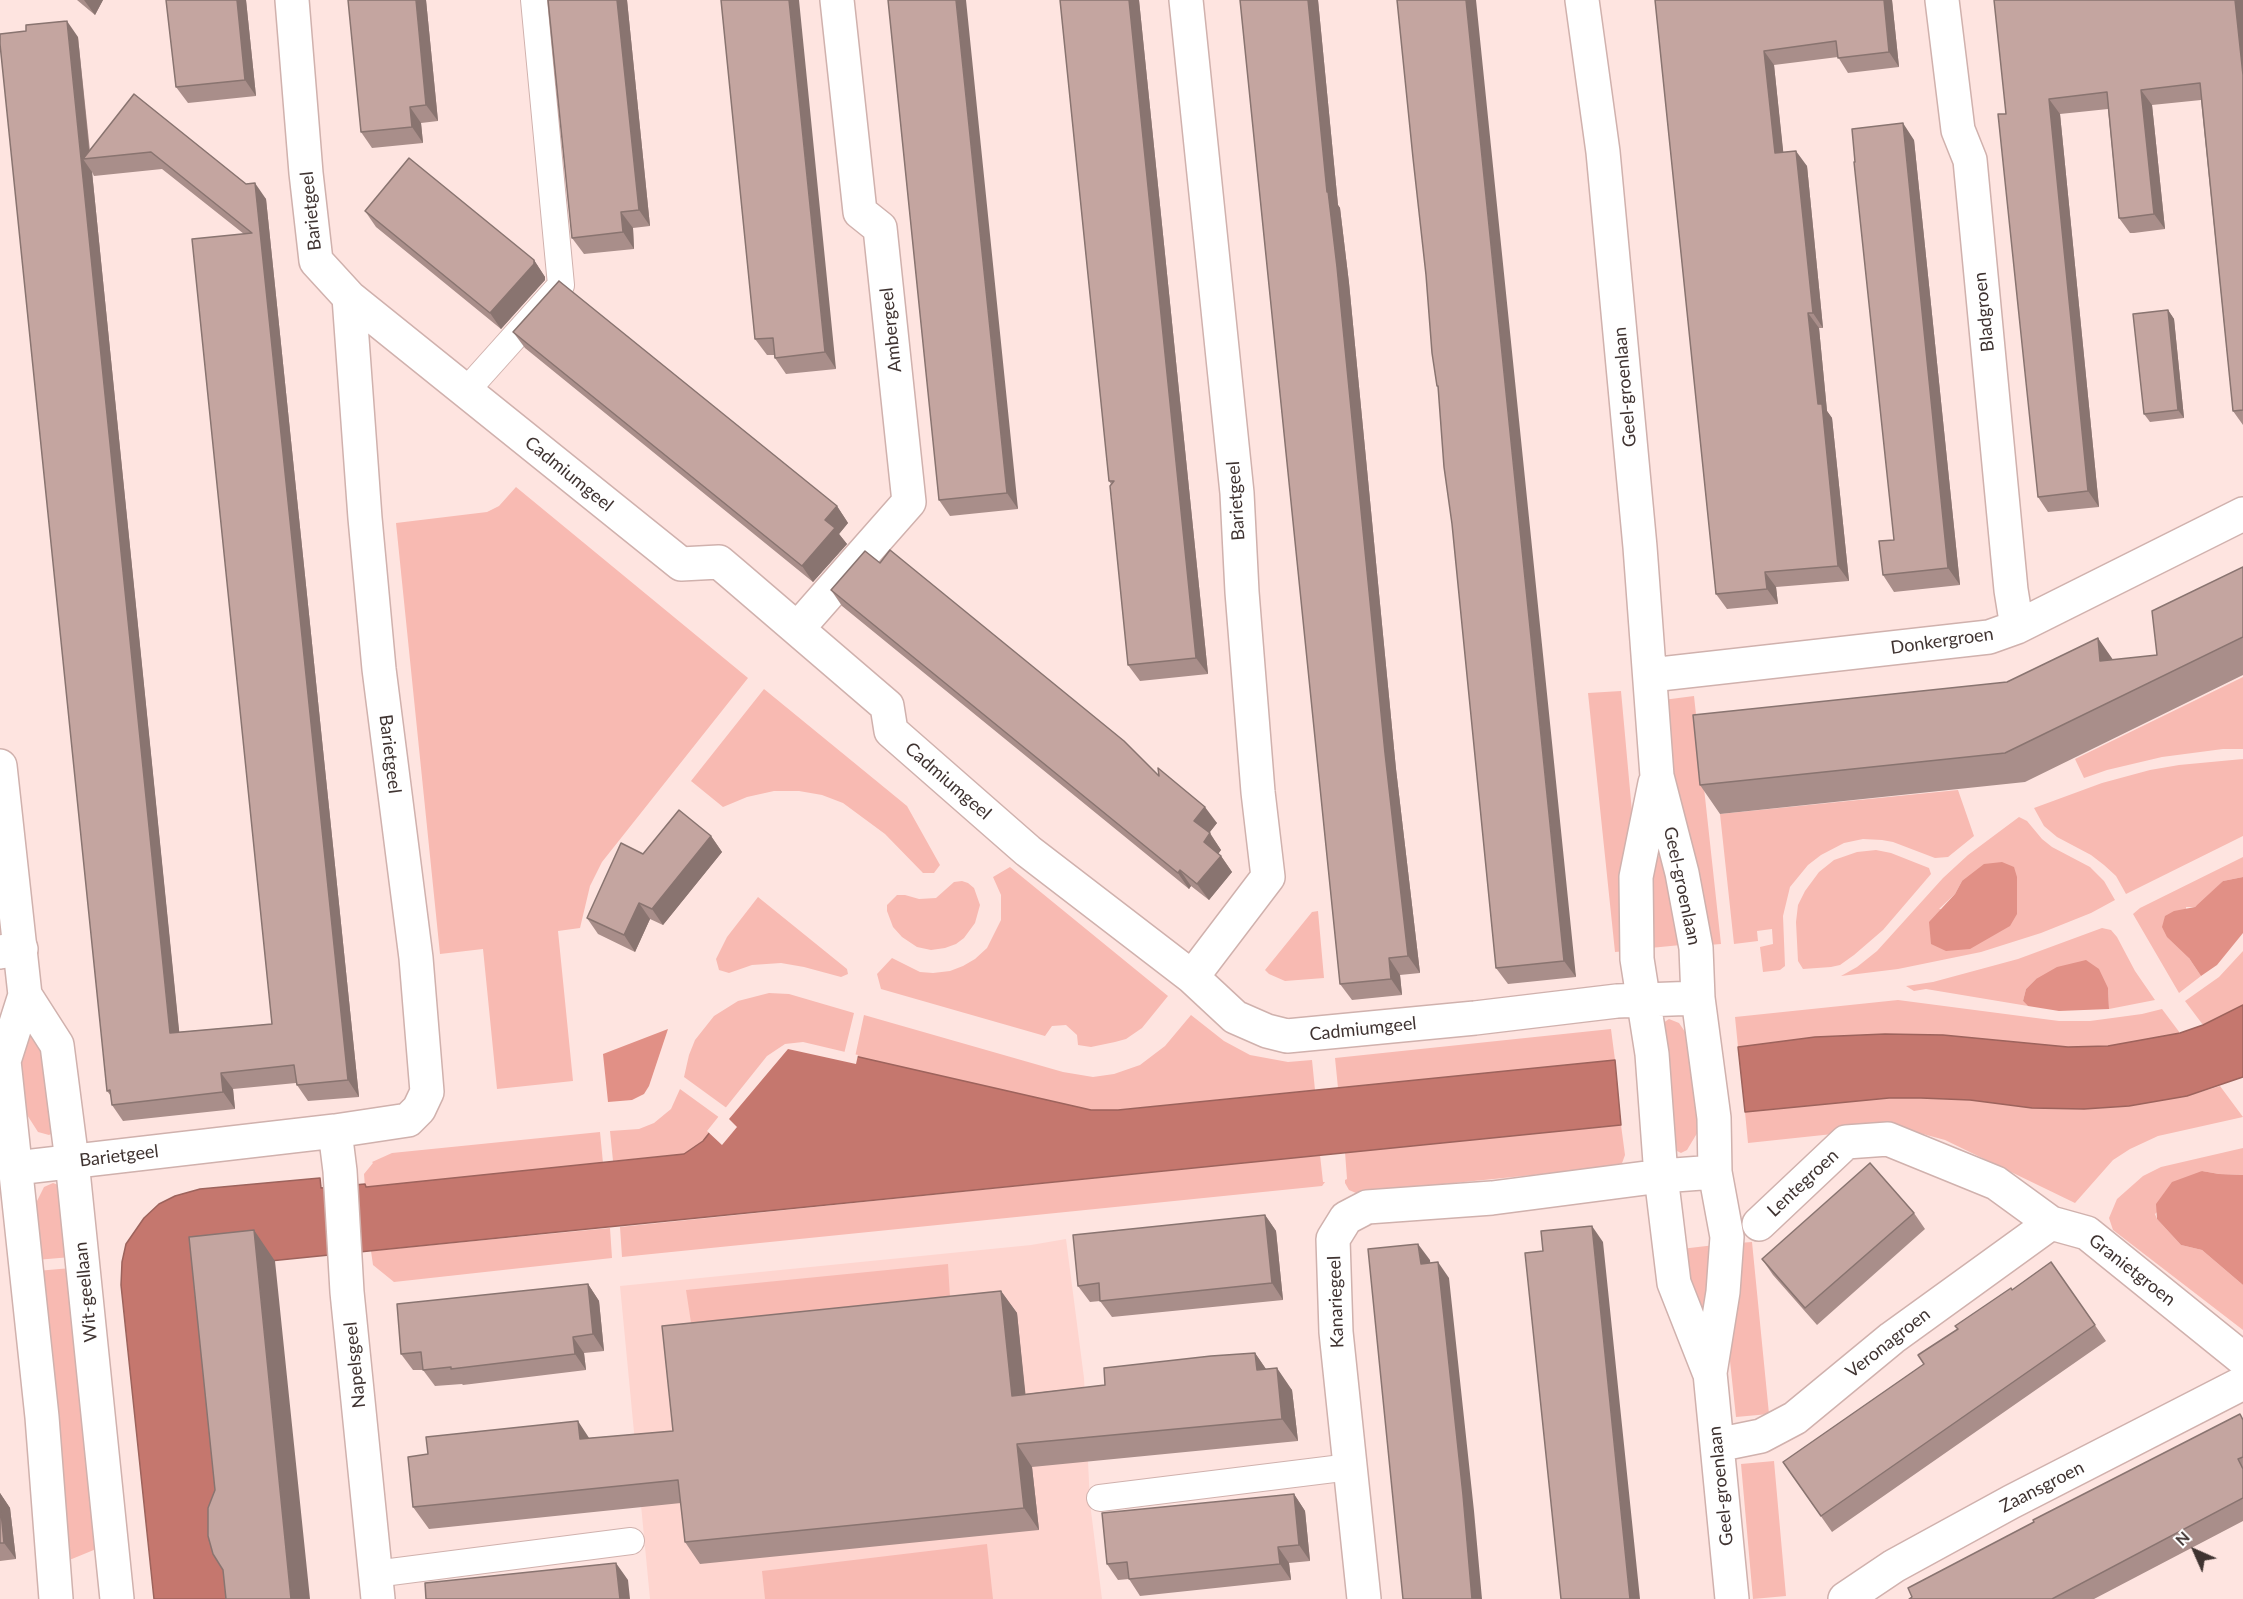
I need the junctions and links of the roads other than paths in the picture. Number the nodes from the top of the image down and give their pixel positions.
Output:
1 (292, 0) edge
2 (534, 0) edge
3 (837, 0) edge
4 (1186, 0) edge
5 (1582, 0) edge
6 (1942, 0) edge
7 (349, 297) junction
8 (466, 391) junction
9 (2243, 514) edge
10 (2017, 627) junction
11 (798, 628) junction
12 (1651, 675) junction
13 (0, 766) edge
14 (1657, 776) junction
15 (10, 950) edge
16 (1192, 977) junction
17 (25, 995) junction
18 (1698, 998) junction
19 (1645, 1000) junction
20 (335, 1131) junction
21 (1846, 1142) joint
22 (72, 1161) junction
23 (16, 1168) junction
24 (1714, 1172) junction
25 (1661, 1176) junction
26 (2050, 1222) junction
27 (1759, 1224) dead end
28 (2243, 1359) edge
29 (1710, 1373) junction
30 (2243, 1383) edge
31 (1717, 1445) junction
32 (1350, 1467) junction
33 (1100, 1498) dead end
34 (631, 1541) dead end
35 (376, 1587) edge
36 (56, 1599) edge
37 (117, 1599) edge
38 (1364, 1599) edge
39 (1732, 1599) edge
40 (1845, 1599) edge

1 - 7 street, Barietgeel
2 - 8 street
3 - 11 street, Ambergeel
4 - 16 street, Barietgeel
5 - 12 street, Geel-groenlaan
6 - 10 street, Bladgroen
7 - 8 street, Cadmiumgeel
7 - 20 street, Barietgeel
8 - 11 street, Cadmiumgeel
9 - 10 street, Donkergroen
10 - 12 street, Donkergroen
11 - 16 street, Cadmiumgeel
12 - 14 street, Geel-groenlaan
13 - 15 street, Wit-geellaan
14 - 18 street, Geel-groenlaan
14 - 19 street, Geel-groenlaan
15 - 17 street, Wit-geellaan
16 - 19 street, Cadmiumgeel
17 - 22 street, Wit-geellaan
17 - 23 street, Wit-geellaan
18 - 19 street
18 - 24 street, Geel-groenlaan
19 - 25 street, Geel-groenlaan
20 - 22 street, Barietgeel
20 - 35 street, Napelsgeel
21 - 26 street, Granietgroen
21 - 27 street, Lentegroen
22 - 23 street, Barietgeel
22 - 37 street, Wit-geellaan
23 - 36 street, Wit-geellaan
24 - 25 street
24 - 29 street, Geel-groenlaan
25 - 29 street, Geel-groenlaan
25 - 32 street, Kanariegeel
26 - 28 street, Granietgroen
26 - 31 street, Veronagroen
29 - 31 street, Geel-groenlaan
30 - 40 street, Zaansgroen
31 - 39 street, Geel-groenlaan
32 - 33 street
32 - 38 street, Kanariegeel
34 - 35 street

